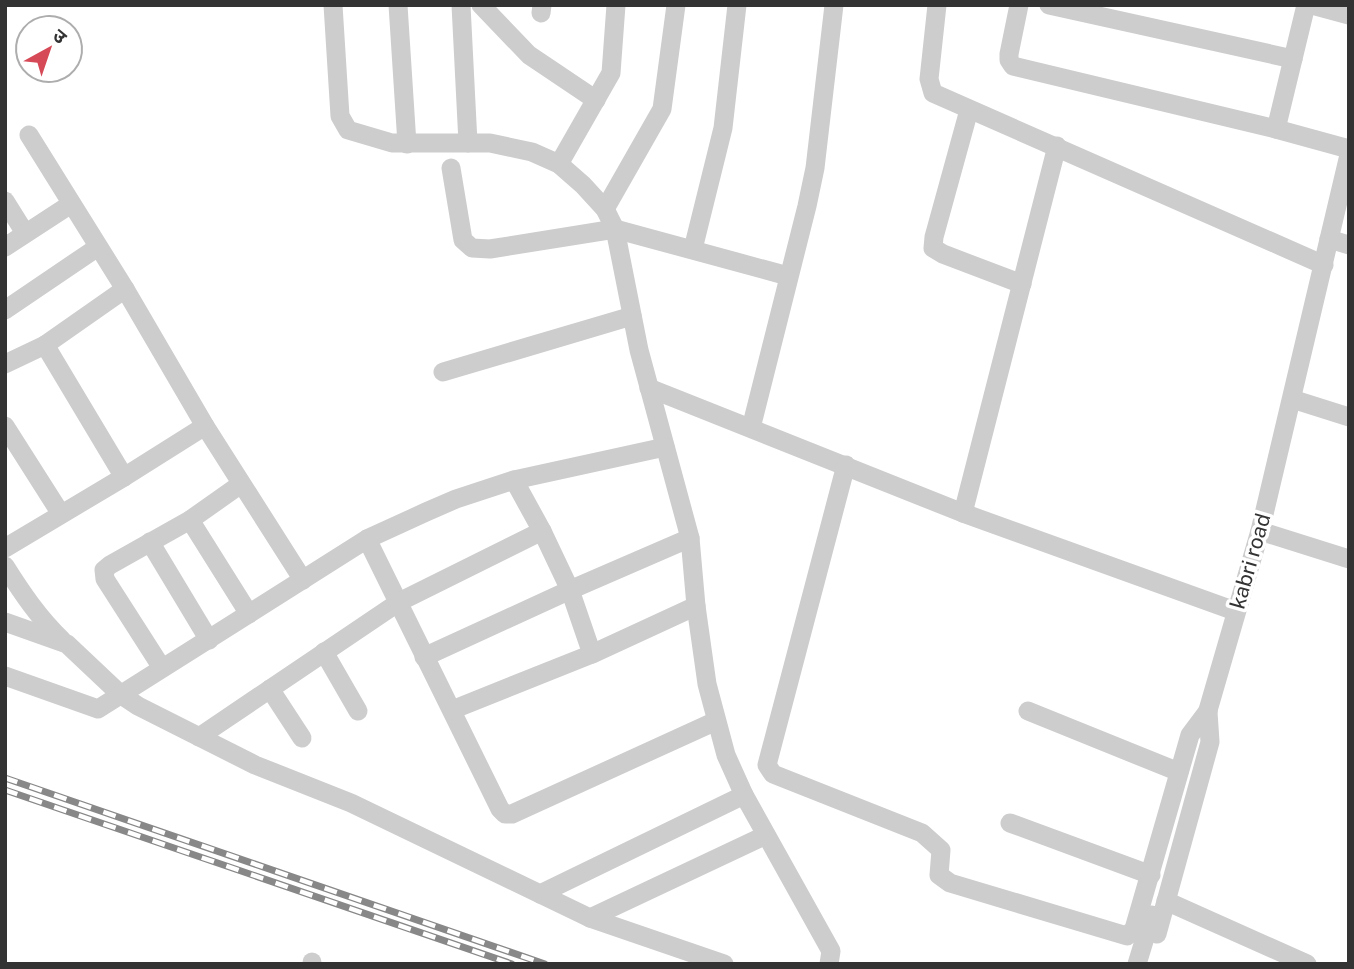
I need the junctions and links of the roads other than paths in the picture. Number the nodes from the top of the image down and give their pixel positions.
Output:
1 (333, 5) edge
2 (398, 5) edge
3 (461, 5) edge
4 (481, 5) edge
5 (616, 5) edge
6 (676, 5) edge
7 (737, 5) edge
8 (834, 5) edge
9 (937, 5) edge
10 (1019, 5) edge
11 (1049, 5) edge
12 (1306, 5) edge
13 (1312, 5) edge
14 (1349, 15) edge
15 (1293, 60) junction
16 (596, 100) junction
17 (969, 110) junction
18 (1276, 129) junction
19 (29, 135) dead end
20 (468, 143) junction
21 (407, 145) junction
22 (1057, 146) junction
23 (1349, 149) edge
24 (559, 164) junction
25 (451, 168) dead end
26 (1347, 168) edge
27 (5, 201) edge
28 (71, 204) junction
29 (605, 209) junction
30 (615, 229) junction
31 (25, 233) junction
32 (1329, 239) junction
33 (1349, 245) edge
34 (5, 247) edge
35 (98, 247) junction
36 (693, 249) junction
37 (1324, 265) junction
38 (788, 276) junction
39 (1022, 284) junction
40 (125, 289) junction
41 (5, 310) edge
42 (632, 316) junction
43 (45, 345) junction
44 (5, 364) edge
45 (443, 372) dead end
46 (649, 388) junction
47 (1293, 399) junction
48 (1349, 417) edge
49 (205, 426) junction
50 (751, 428) junction
51 (7, 432) edge
52 (665, 447) junction
53 (846, 465) junction
54 (124, 477) junction
55 (514, 480) junction
56 (241, 484) junction
57 (963, 513) junction
58 (61, 514) junction
59 (190, 520) junction
60 (542, 531) junction
61 (1260, 531) junction
62 (690, 538) junction
63 (367, 539) junction
64 (150, 542) junction
65 (5, 548) edge
66 (1349, 559) edge
67 (5, 566) edge
68 (303, 579) junction
69 (570, 590) junction
70 (399, 602) junction
71 (696, 606) junction
72 (1236, 611) junction
73 (249, 614) junction
74 (5, 622) edge
75 (209, 640) junction
76 (67, 644) junction
77 (324, 652) junction
78 (592, 654) junction
79 (424, 657) junction
80 (162, 668) junction
81 (5, 676) edge
82 (270, 688) junction
83 (120, 694) junction
84 (452, 710) junction
85 (358, 711) dead end
86 (1028, 711) dead end
87 (1208, 711) junction
88 (716, 721) junction
89 (199, 737) junction
90 (302, 738) dead end
91 (1179, 772) junction
92 (744, 795) junction
93 (1010, 823) dead end
94 (766, 835) junction
95 (1151, 875) junction
96 (540, 894) junction
97 (1166, 901) junction
98 (590, 918) junction
99 (724, 964) edge
100 (829, 964) edge
101 (1137, 964) edge
102 (1150, 964) edge
103 (1307, 964) edge

1 - 21 street
2 - 21 street
3 - 20 street
4 - 16 street
5 - 16 street
6 - 29 street
7 - 36 street
8 - 38 street
9 - 17 street
10 - 18 street
11 - 15 street
12 - 15 street
13 - 14 street
15 - 18 street
16 - 24 street
17 - 22 street
17 - 39 street
18 - 23 street
19 - 28 street
20 - 21 street
20 - 24 street
22 - 37 street
22 - 39 street
24 - 29 street
25 - 30 street
26 - 32 street, kabri road
27 - 31 street
28 - 31 street
28 - 35 street
29 - 30 street
30 - 36 street
30 - 42 street
31 - 34 street
32 - 33 street
32 - 37 street, kabri road
35 - 40 street
35 - 41 street
36 - 38 street
37 - 47 street, kabri road
38 - 50 street
39 - 57 street
40 - 43 street
40 - 49 street
42 - 45 street
42 - 46 street
43 - 44 street
43 - 54 street
46 - 50 street
46 - 52 street
47 - 48 street
47 - 61 street, kabri road
49 - 54 street
49 - 56 street
50 - 53 street
51 - 58 street
52 - 55 street
52 - 62 street
53 - 57 street
53 - 95 street
54 - 58 street
55 - 60 street
55 - 63 street
56 - 59 street
56 - 68 street
57 - 72 street
58 - 65 street
59 - 64 street
59 - 73 street
60 - 69 street
60 - 70 street
61 - 66 street
61 - 72 street, kabri road
62 - 69 street
62 - 71 street
63 - 68 street
63 - 70 street
64 - 75 street
64 - 80 street
67 - 76 street
68 - 73 street
69 - 78 street
69 - 79 street
70 - 77 street
70 - 79 street
71 - 78 street
71 - 88 street
72 - 87 street, kabri road
73 - 75 street
74 - 76 street
75 - 80 street
76 - 83 street
77 - 82 street
77 - 85 street
78 - 84 street
79 - 84 street
80 - 83 street
81 - 83 street
82 - 89 street
82 - 90 street
83 - 89 street
84 - 88 street
86 - 91 street
87 - 91 street
87 - 97 street
87 - 101 street, kabri road
88 - 92 street
89 - 96 street
91 - 95 street
92 - 94 street
92 - 96 street
93 - 95 street
94 - 98 street
94 - 100 street
96 - 98 street
97 - 102 street
97 - 103 street
98 - 99 street

